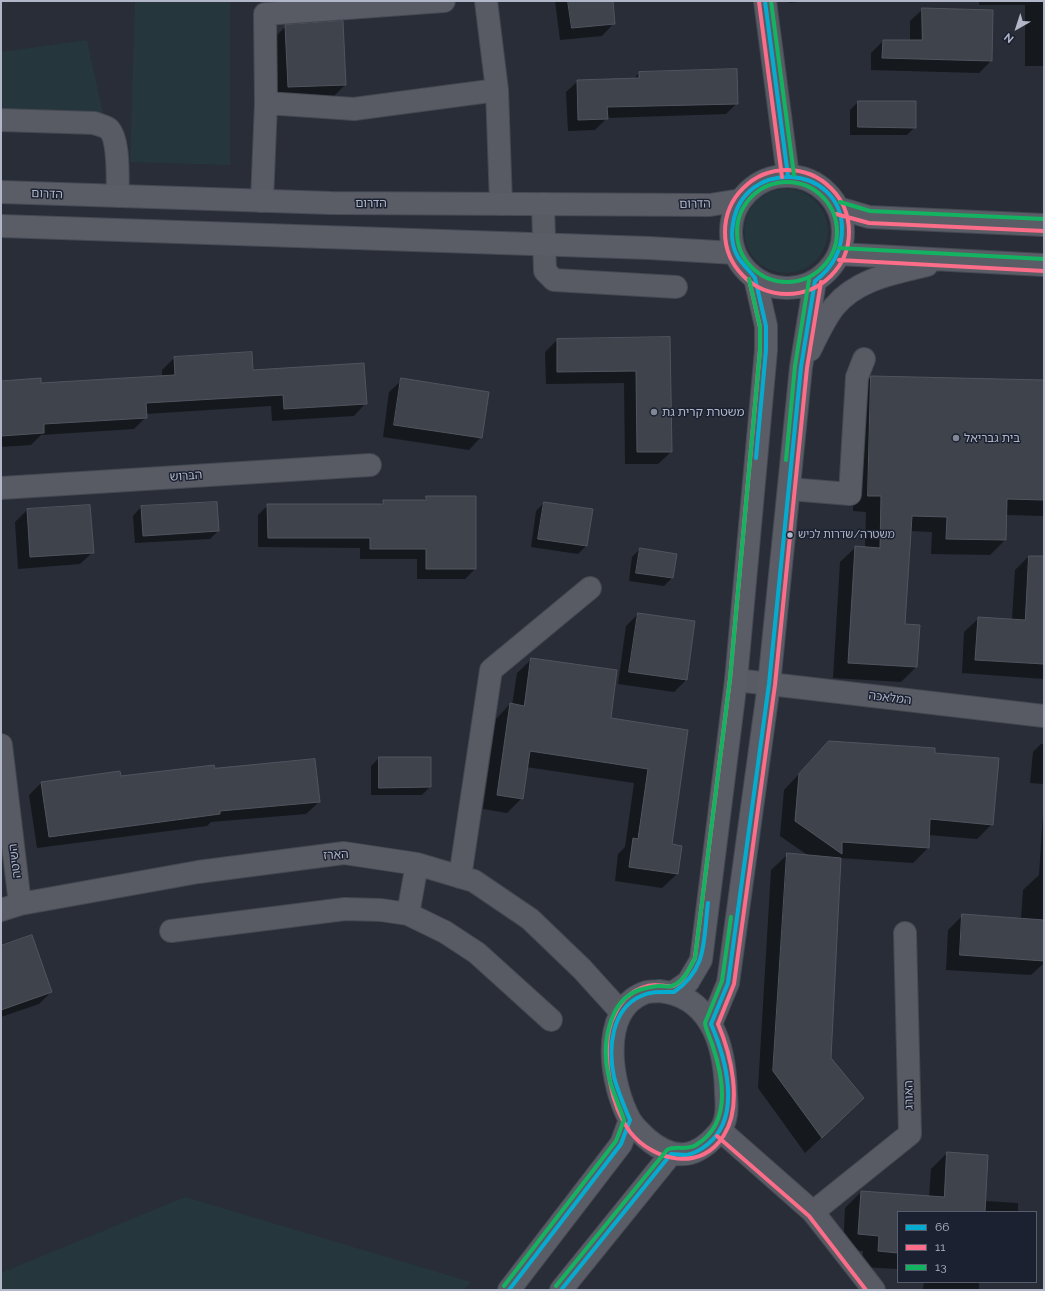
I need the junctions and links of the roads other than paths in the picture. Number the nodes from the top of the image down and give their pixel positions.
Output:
1 (444, 1) edge
2 (486, 1) edge
3 (765, 1) edge
4 (497, 90) junction
5 (266, 104) junction
6 (1, 120) edge
7 (788, 176) junction
8 (1, 192) edge
9 (118, 196) junction
10 (740, 200) junction
11 (262, 201) junction
12 (500, 204) junction
13 (543, 204) junction
14 (838, 208) junction
15 (1044, 225) edge
16 (1, 226) edge
17 (545, 244) junction
18 (735, 252) junction
19 (839, 254) junction
20 (950, 259) junction
21 (1044, 264) edge
22 (755, 278) junction
23 (815, 281) junction
24 (676, 287) dead end
25 (864, 359) dead end
26 (801, 367) junction
27 (370, 465) dead end
28 (1, 488) edge
29 (789, 489) junction
30 (590, 588) dead end
31 (736, 680) junction
32 (769, 684) junction
33 (1044, 716) edge
34 (1, 745) edge
35 (418, 864) junction
36 (460, 876) junction
37 (10, 907) edge
38 (408, 914) junction
39 (171, 931) dead end
40 (905, 933) dead end
41 (674, 992) junction
42 (621, 1012) junction
43 (551, 1020) dead end
44 (711, 1024) junction
45 (630, 1120) junction
46 (721, 1131) junction
47 (671, 1154) junction
48 (814, 1212) junction
49 (509, 1290) edge
50 (561, 1290) edge
51 (874, 1290) edge

1 - 5 street
2 - 4 street
3 - 7 street
4 - 5 street
4 - 12 street
5 - 11 street
6 - 9 street
7 - 10 main road
7 - 14 main road
8 - 9 main road, הדרום
9 - 11 main road, הדרום
10 - 13 main road, הדרום
10 - 18 main road
11 - 12 main road, הדרום
12 - 13 main road, הדרום
13 - 17 street
14 - 15 main road
14 - 19 main road
16 - 17 main road
17 - 18 main road
17 - 24 street
18 - 22 main road
19 - 20 main road
19 - 23 main road
20 - 21 main road
20 - 26 main road
22 - 23 main road
22 - 31 main road
23 - 26 main road
25 - 29 street
26 - 29 main road
27 - 28 street, הברוש
29 - 32 main road
30 - 36 street
31 - 32 street, המלאכה
31 - 41 main road
32 - 33 street, המלאכה
32 - 44 main road
34 - 37 street, השיטה
35 - 36 street, הארז
35 - 37 street, הארז
35 - 38 street
36 - 42 street, הארז
38 - 39 street
38 - 43 street
40 - 48 street, האורג
41 - 42 main road
41 - 44 main road
42 - 45 main road
44 - 46 main road
45 - 47 main road
45 - 49 main road
46 - 47 main road
46 - 48 street
47 - 50 main road
48 - 51 street

